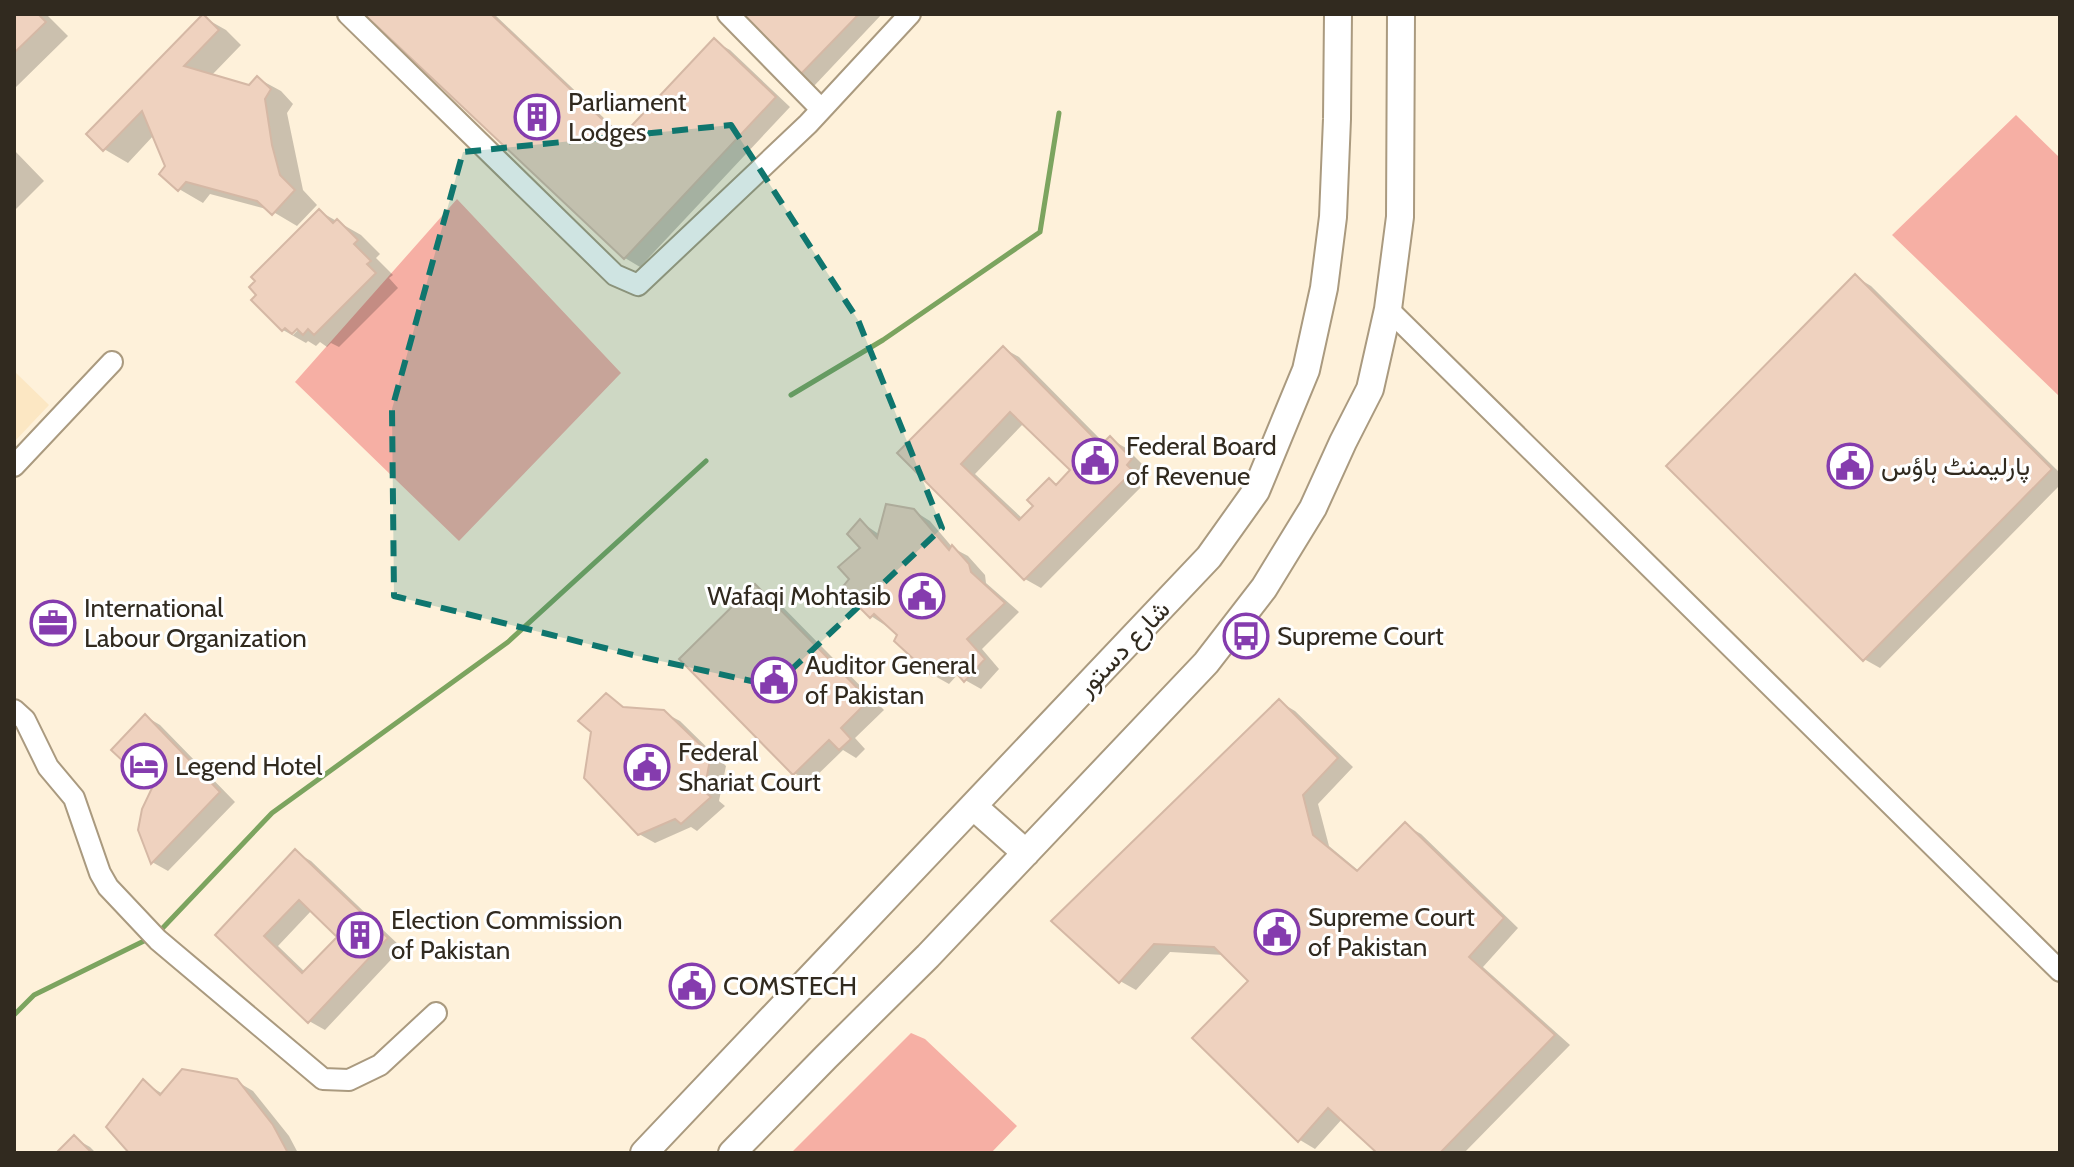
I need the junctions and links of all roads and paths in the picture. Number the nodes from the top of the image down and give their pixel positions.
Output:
1 (348, 14) edge
2 (728, 14) edge
3 (910, 14) edge
4 (1338, 14) edge
5 (1401, 14) edge
6 (821, 109) junction
7 (1388, 309) junction
8 (112, 362) dead end
9 (14, 466) edge
10 (14, 710) edge
11 (973, 806) junction
12 (1026, 853) junction
13 (2060, 971) edge
14 (436, 1013) dead end
15 (644, 1153) edge
16 (732, 1153) edge

1 - 6 street
2 - 6 street
3 - 6 street
4 - 11 main road, شارع دستور
5 - 7 main road
7 - 12 main road
7 - 13 street
8 - 9 street
10 - 14 street
11 - 12 main road
11 - 15 main road, شارع دستور
12 - 16 main road

